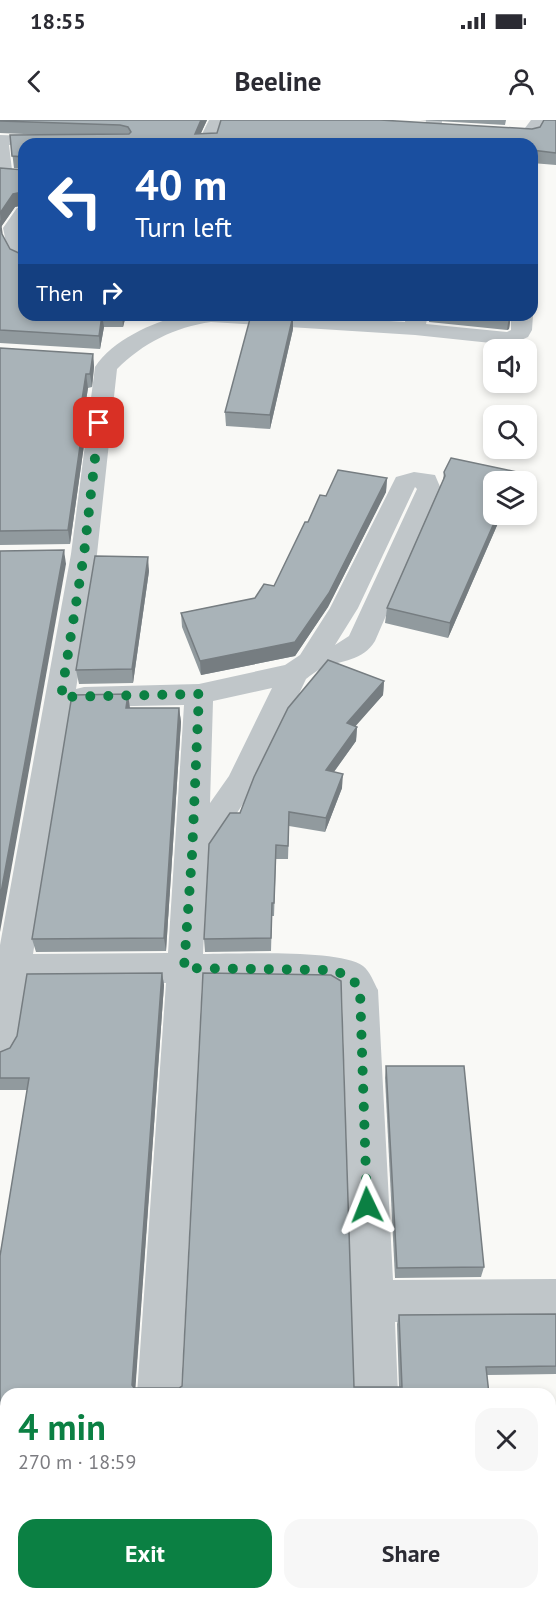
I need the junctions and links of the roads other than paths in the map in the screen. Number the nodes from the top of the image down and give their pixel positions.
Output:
1 (217, 120) edge
2 (556, 123) edge
3 (412, 126) edge
4 (454, 128) edge
5 (433, 130) edge
6 (476, 130) edge
7 (1, 136) edge
8 (31, 138) edge
9 (209, 138) edge
10 (18, 175) edge
11 (18, 221) edge
12 (8, 237) edge
13 (18, 253) edge
14 (183, 321) edge
15 (382, 321) edge
16 (522, 321) edge
17 (416, 322) edge
18 (302, 668) junction
19 (199, 694) junction
20 (61, 697) junction
21 (192, 855) junction
22 (184, 968) junction
23 (6, 969) edge
24 (0, 1047) edge
25 (556, 1300) edge
26 (371, 1301) junction
27 (159, 1388) edge
28 (376, 1388) edge

1 - 9 street
2 - 6 street
3 - 5 street
4 - 5 street
7 - 8 street
7 - 10 street
11 - 12 street
12 - 13 street
14 - 20 street
15 - 17 street
16 - 17 street
18 - 18 street
18 - 19 street
18 - 21 street
19 - 20 street
19 - 21 street
20 - 23 street
21 - 22 street
22 - 23 street
22 - 26 street
22 - 27 street
23 - 24 street
25 - 26 street
26 - 28 street

